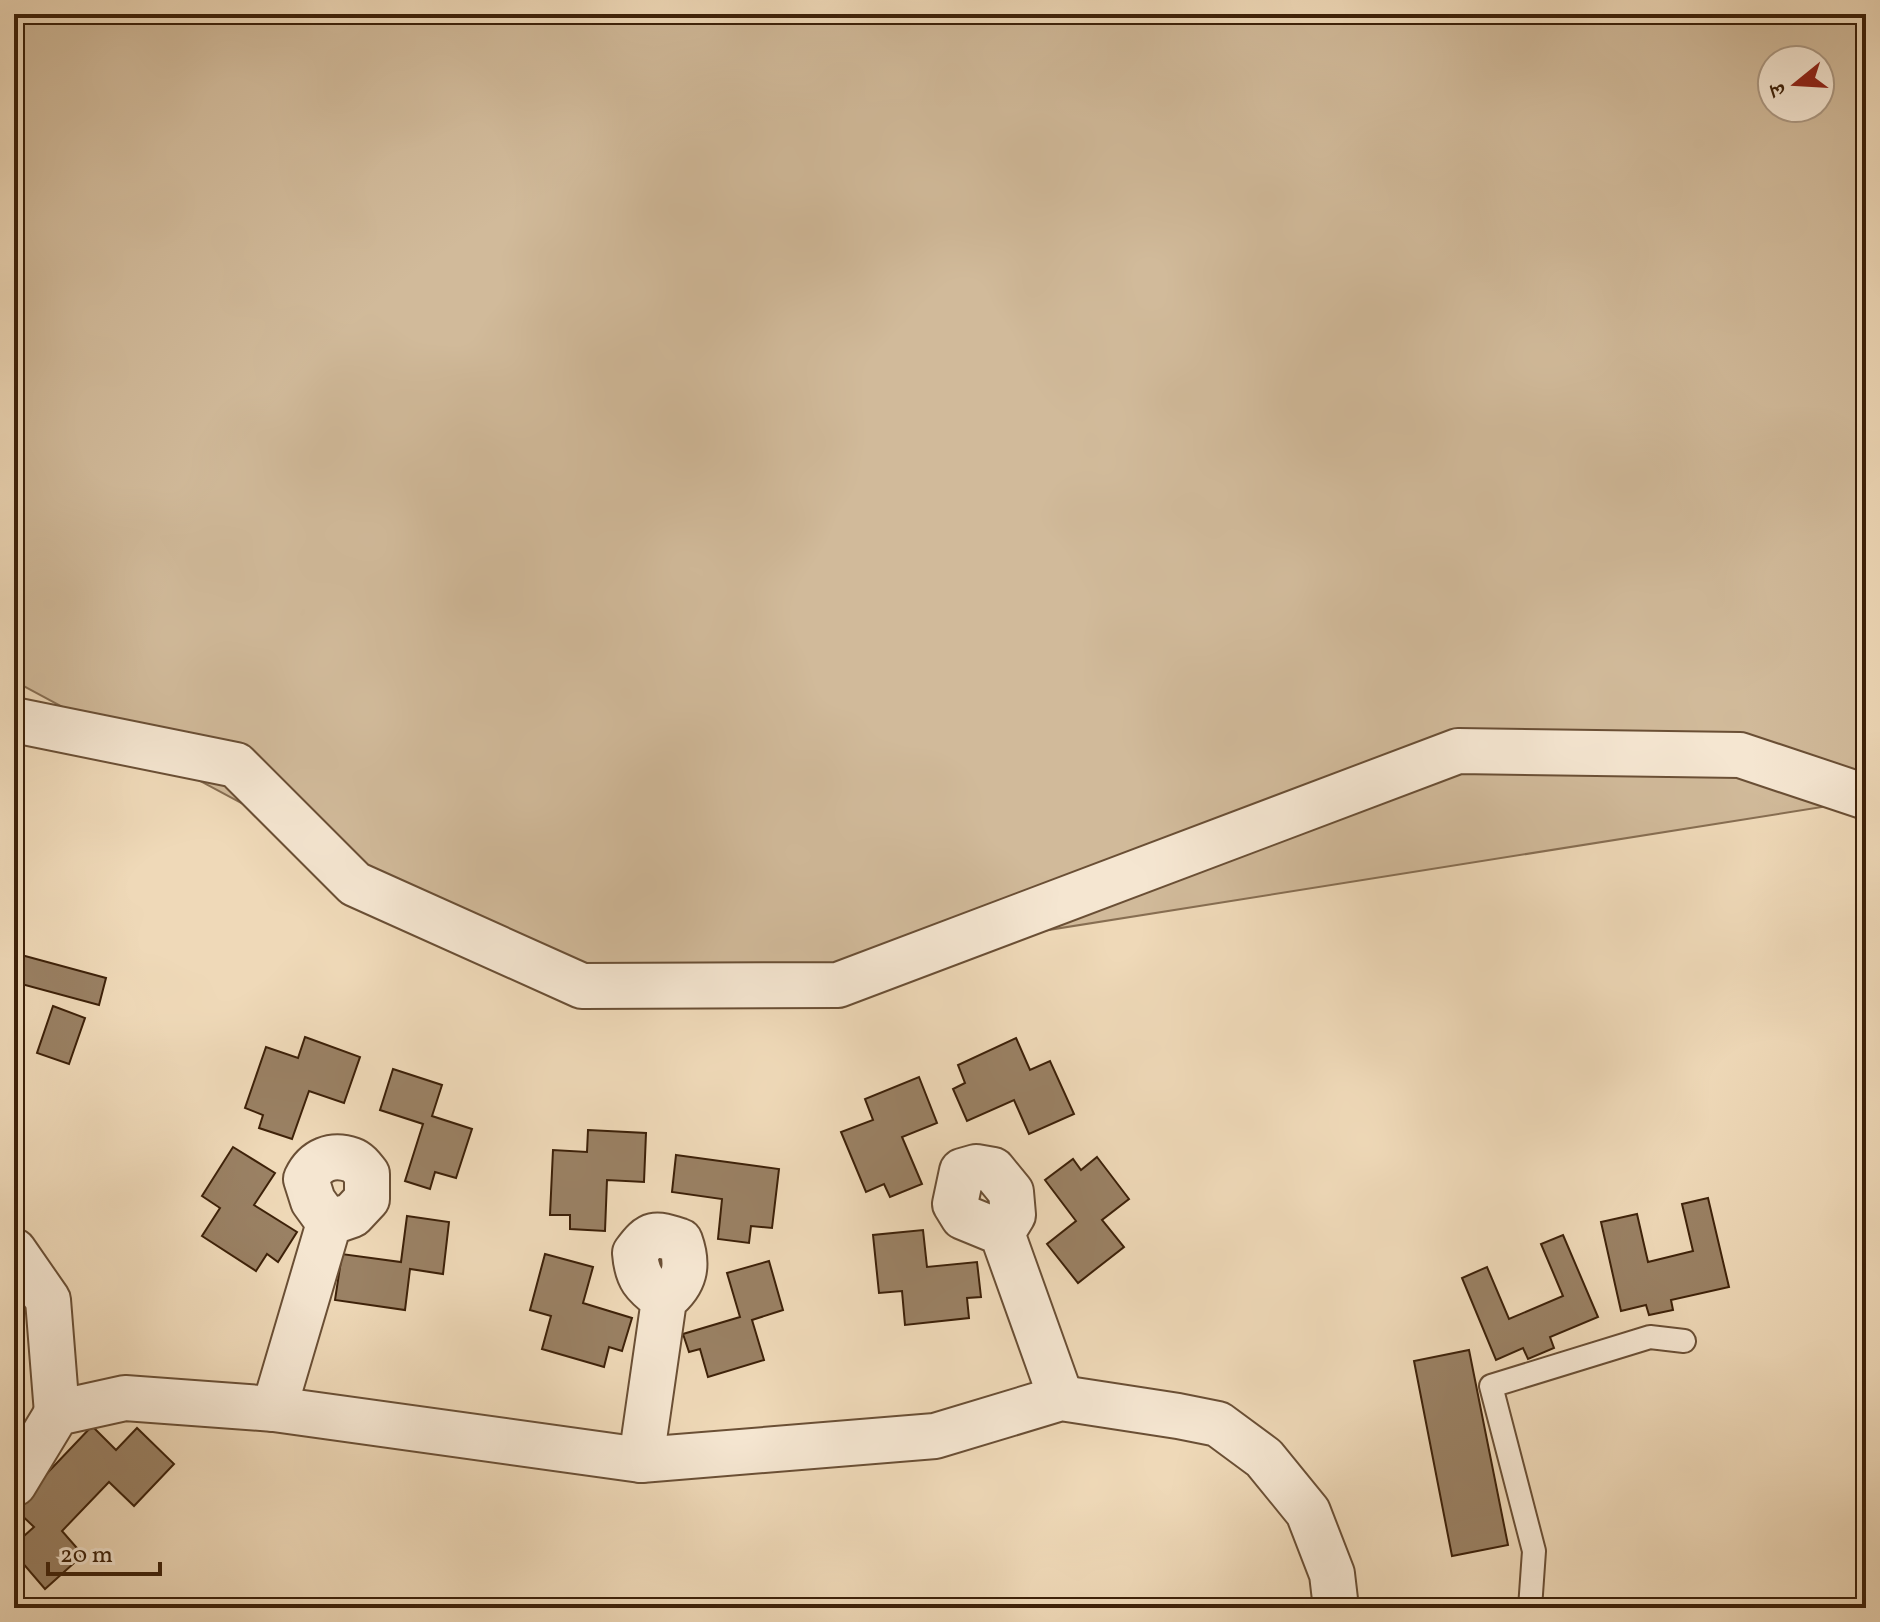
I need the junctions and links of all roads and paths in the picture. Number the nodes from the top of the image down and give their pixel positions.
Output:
1 (14, 720) edge
2 (1866, 797) edge
3 (329, 1223) dead end
4 (1002, 1233) dead end
5 (14, 1251) edge
6 (664, 1300) dead end
7 (1684, 1341) dead end
8 (1061, 1398) junction
9 (274, 1409) junction
10 (57, 1413) junction
11 (641, 1460) junction
12 (14, 1484) edge
13 (1336, 1608) edge
14 (1530, 1608) edge

1 - 2 street
3 - 9 street
4 - 8 street
5 - 10 street
6 - 11 street
7 - 14 lane
8 - 11 street
8 - 13 street
9 - 10 street
9 - 11 street
10 - 12 street

